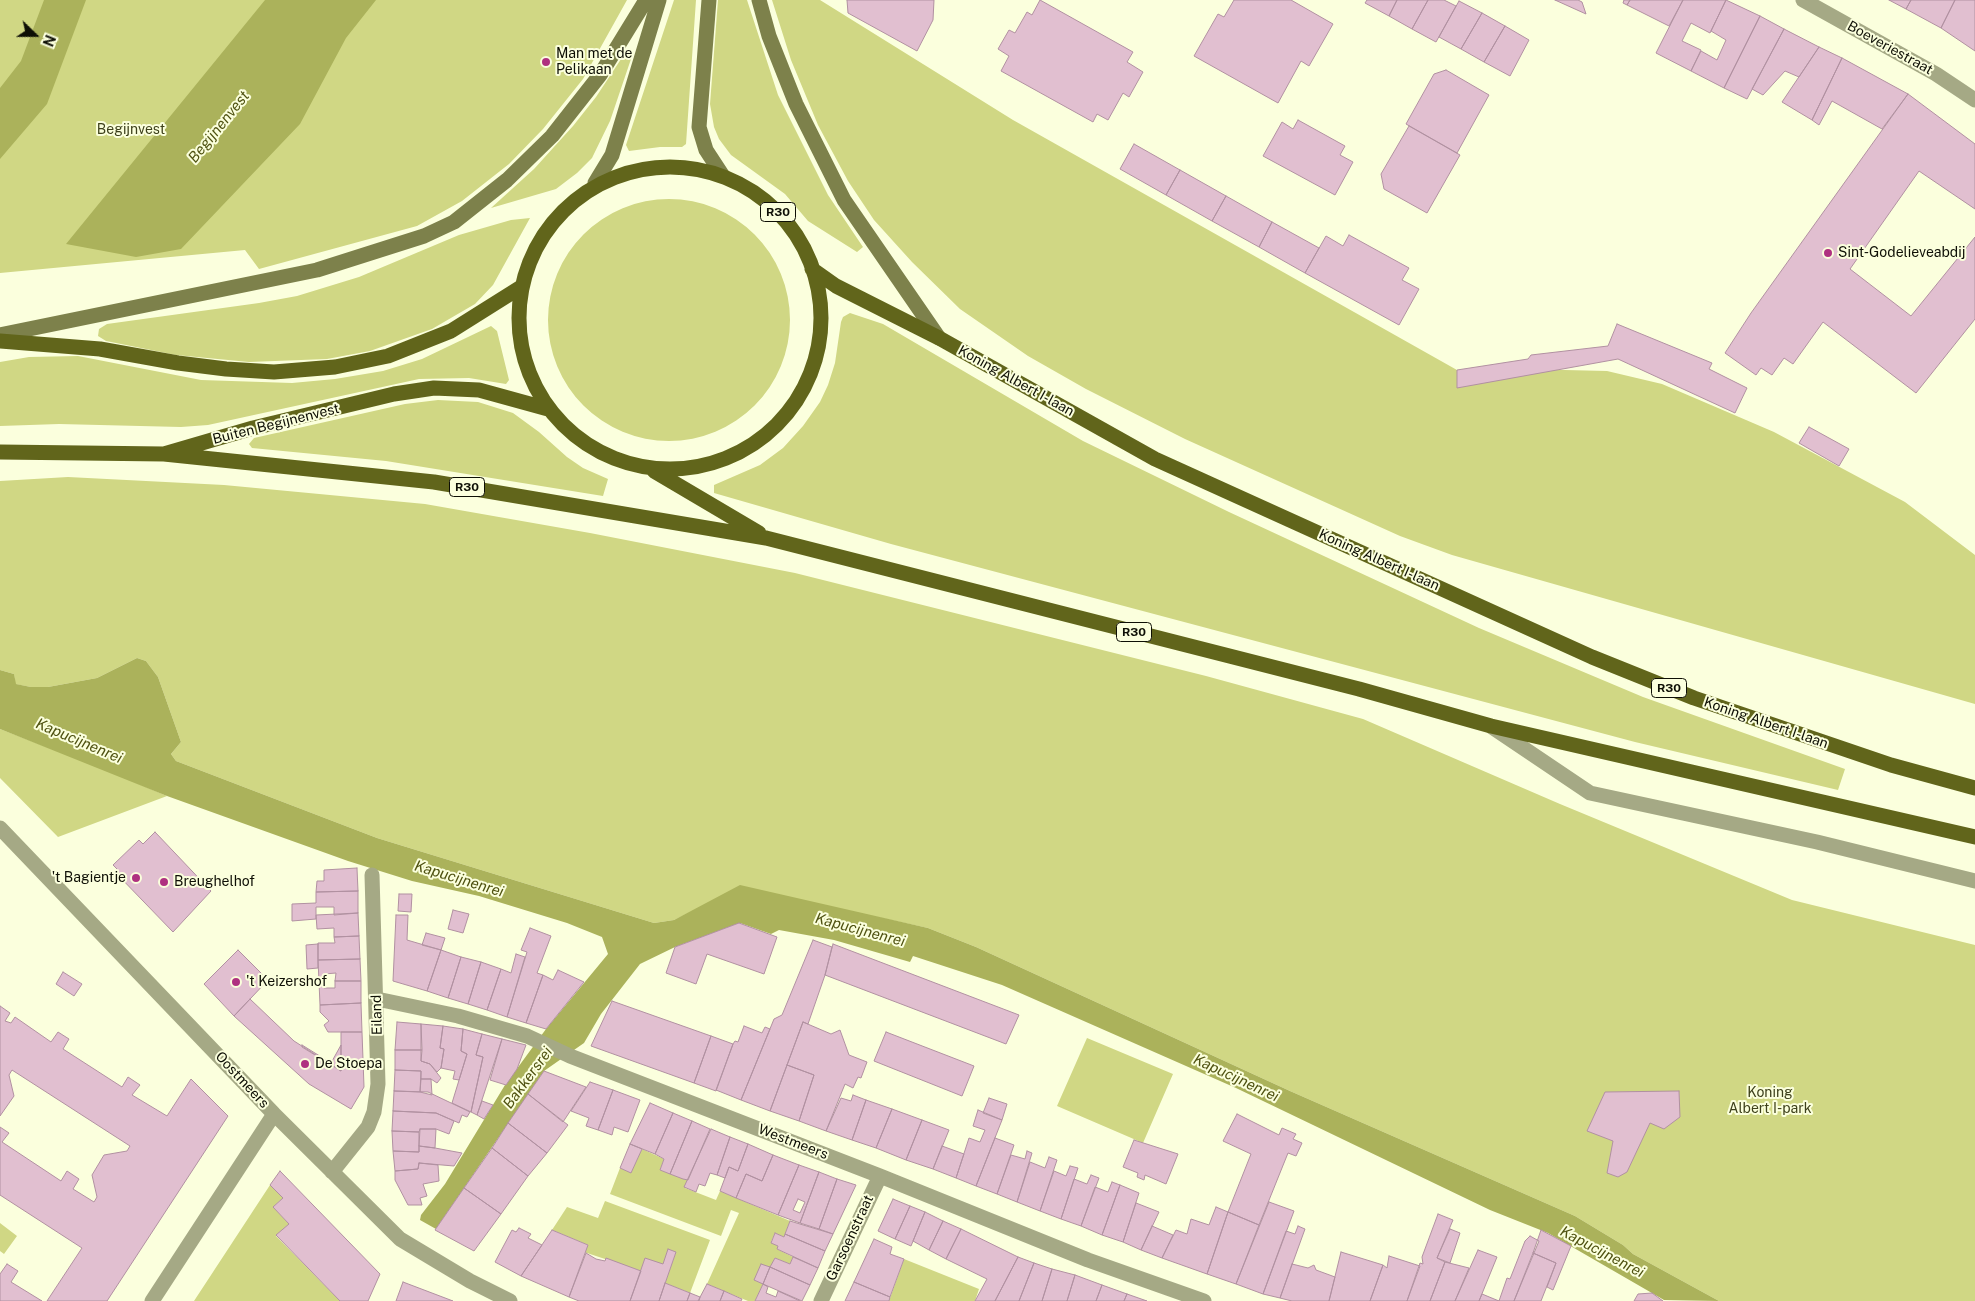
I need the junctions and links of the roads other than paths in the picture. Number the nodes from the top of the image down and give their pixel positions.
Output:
1 (646, 0) edge
2 (659, 0) edge
3 (708, 0) edge
4 (759, 0) edge
5 (1803, 0) edge
6 (1975, 100) edge
7 (723, 176) junction
8 (595, 184) junction
9 (812, 269) junction
10 (521, 287) junction
11 (0, 335) edge
12 (939, 338) junction
13 (0, 340) edge
14 (548, 410) junction
15 (0, 452) edge
16 (164, 454) junction
17 (650, 469) junction
18 (766, 538) junction
19 (1491, 726) junction
20 (1975, 788) edge
21 (0, 828) edge
22 (1975, 837) edge
23 (372, 875) dead end
24 (1975, 882) edge
25 (377, 999) junction
26 (274, 1114) junction
27 (332, 1172) junction
28 (880, 1176) junction
29 (152, 1301) edge
30 (510, 1301) edge
31 (821, 1301) edge
32 (1204, 1301) edge

1 - 11 main road
2 - 8 main road
3 - 7 main road
4 - 12 main road
5 - 6 street, Boeveriestraat
7 - 8 main road, R30
7 - 9 main road, R30
8 - 10 main road, R30
9 - 12 main road, Koning Albert I-laan / R30
9 - 17 main road, R30
10 - 13 main road
10 - 14 main road, R30
12 - 20 main road, Koning Albert I-laan / R30
14 - 16 main road, Buiten Begijnenvest / R30
14 - 17 main road, R30
15 - 16 main road, Buiten Begijnenvest / R30
16 - 18 main road, R30
17 - 18 main road, R30
18 - 19 main road, R30
19 - 22 main road, R30
19 - 24 street
21 - 26 street, Oostmeers
23 - 25 street, Eiland
25 - 27 street, Eiland
25 - 28 street, Westmeers
26 - 27 street, Oostmeers
26 - 29 street
27 - 30 street, Oostmeers
28 - 31 street, Garsoenstraat
28 - 32 street, Westmeers

